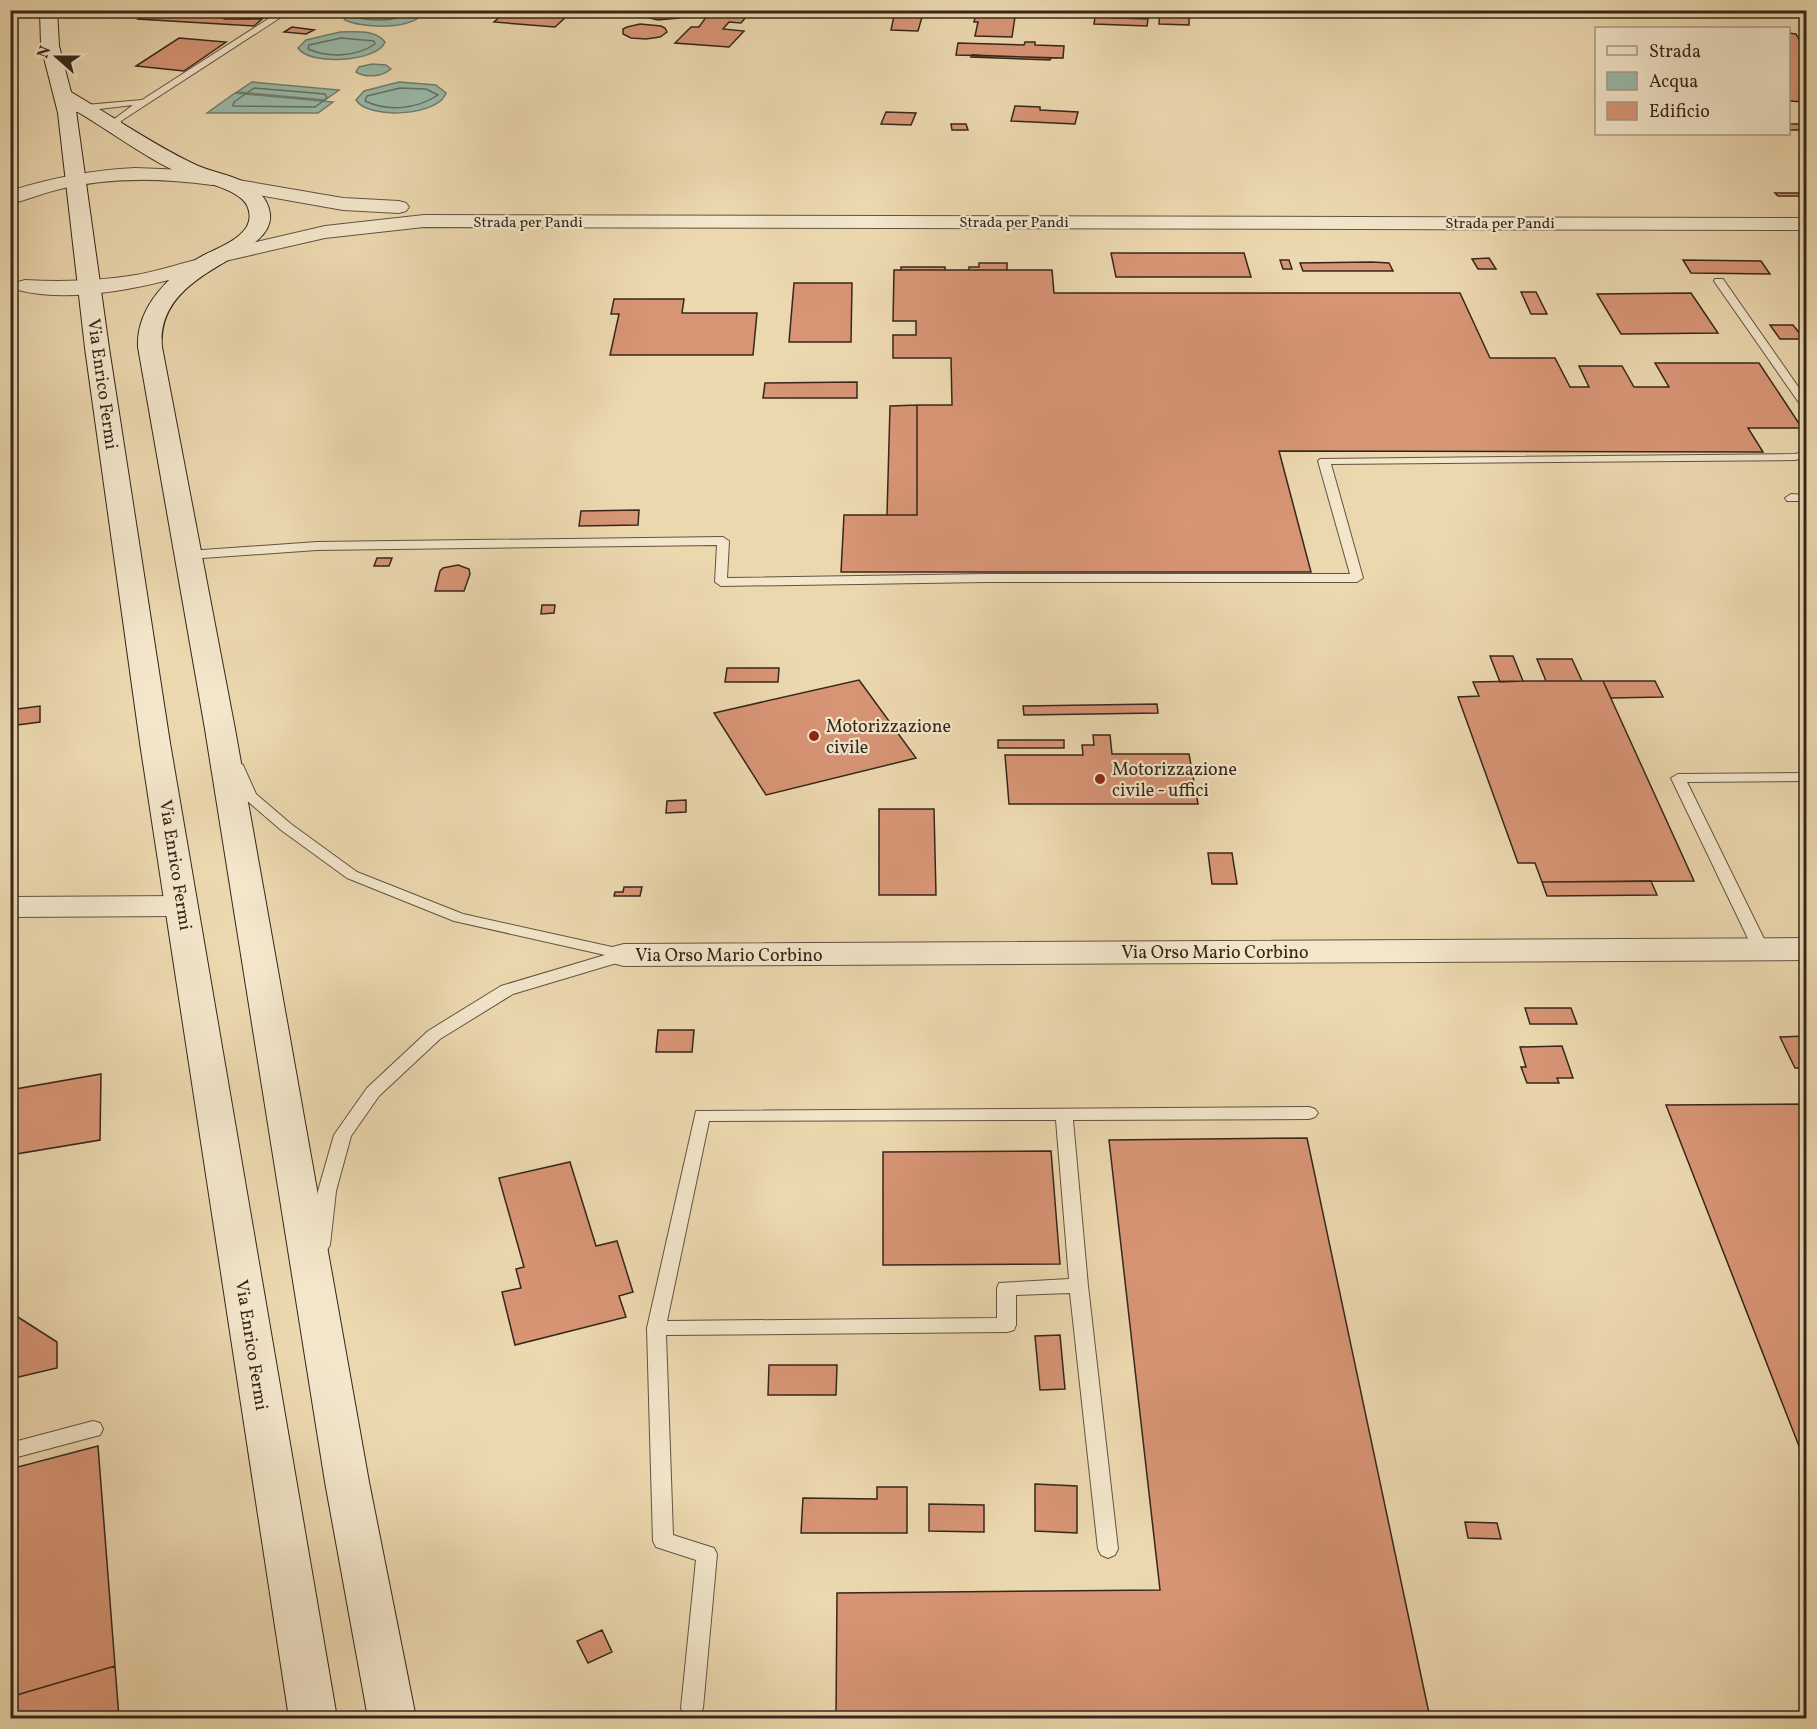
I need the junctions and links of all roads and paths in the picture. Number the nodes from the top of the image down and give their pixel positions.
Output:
1 (48, 10) edge
2 (288, 10) edge
3 (151, 99) junction
4 (71, 105) junction
5 (117, 128) junction
6 (71, 145) junction
7 (74, 179) junction
8 (222, 182) junction
9 (10, 197) edge
10 (1806, 211) edge
11 (1806, 225) edge
12 (225, 255) junction
13 (204, 264) junction
14 (1719, 281) dead end
15 (18, 285) edge
16 (89, 288) junction
17 (95, 332) junction
18 (1806, 405) edge
19 (1806, 454) edge
20 (1791, 498) dead end
21 (1806, 498) edge
22 (188, 555) junction
23 (220, 729) junction
24 (1806, 777) edge
25 (182, 906) junction
26 (10, 907) edge
27 (1761, 949) junction
28 (1806, 949) edge
29 (624, 955) junction
30 (1309, 1113) dead end
31 (1064, 1114) junction
32 (1079, 1286) junction
33 (316, 1298) junction
34 (656, 1328) junction
35 (93, 1429) dead end
36 (10, 1451) edge
37 (1108, 1548) dead end
38 (692, 1708) dead end
39 (313, 1719) edge
40 (392, 1719) edge

1 - 4 street, Via Enrico Fermi
2 - 3 lane
3 - 4 lane
3 - 5 lane
4 - 5 street
4 - 6 street, Via Enrico Fermi
5 - 8 street
6 - 7 street, Via Enrico Fermi
6 - 9 street
7 - 8 street, Strada per Pandi
7 - 9 street, Strada per Pandi
7 - 16 street, Via Enrico Fermi
8 - 10 street, Strada per Pandi
8 - 12 street
11 - 12 street, Strada per Pandi
12 - 13 street
13 - 16 street
13 - 22 street
14 - 18 lane
15 - 16 street
15 - 17 street
16 - 17 street, Via Enrico Fermi
17 - 25 street, Via Enrico Fermi
19 - 22 lane
20 - 21 lane
22 - 23 street
23 - 29 lane
23 - 33 street
24 - 27 lane
25 - 26 street
25 - 39 street, Via Enrico Fermi
27 - 28 street, Via Orso Mario Corbino
27 - 29 street, Via Orso Mario Corbino
29 - 33 lane
30 - 31 lane
31 - 32 lane
31 - 34 lane
32 - 34 lane
32 - 37 lane
33 - 40 street
34 - 38 lane
35 - 36 lane

